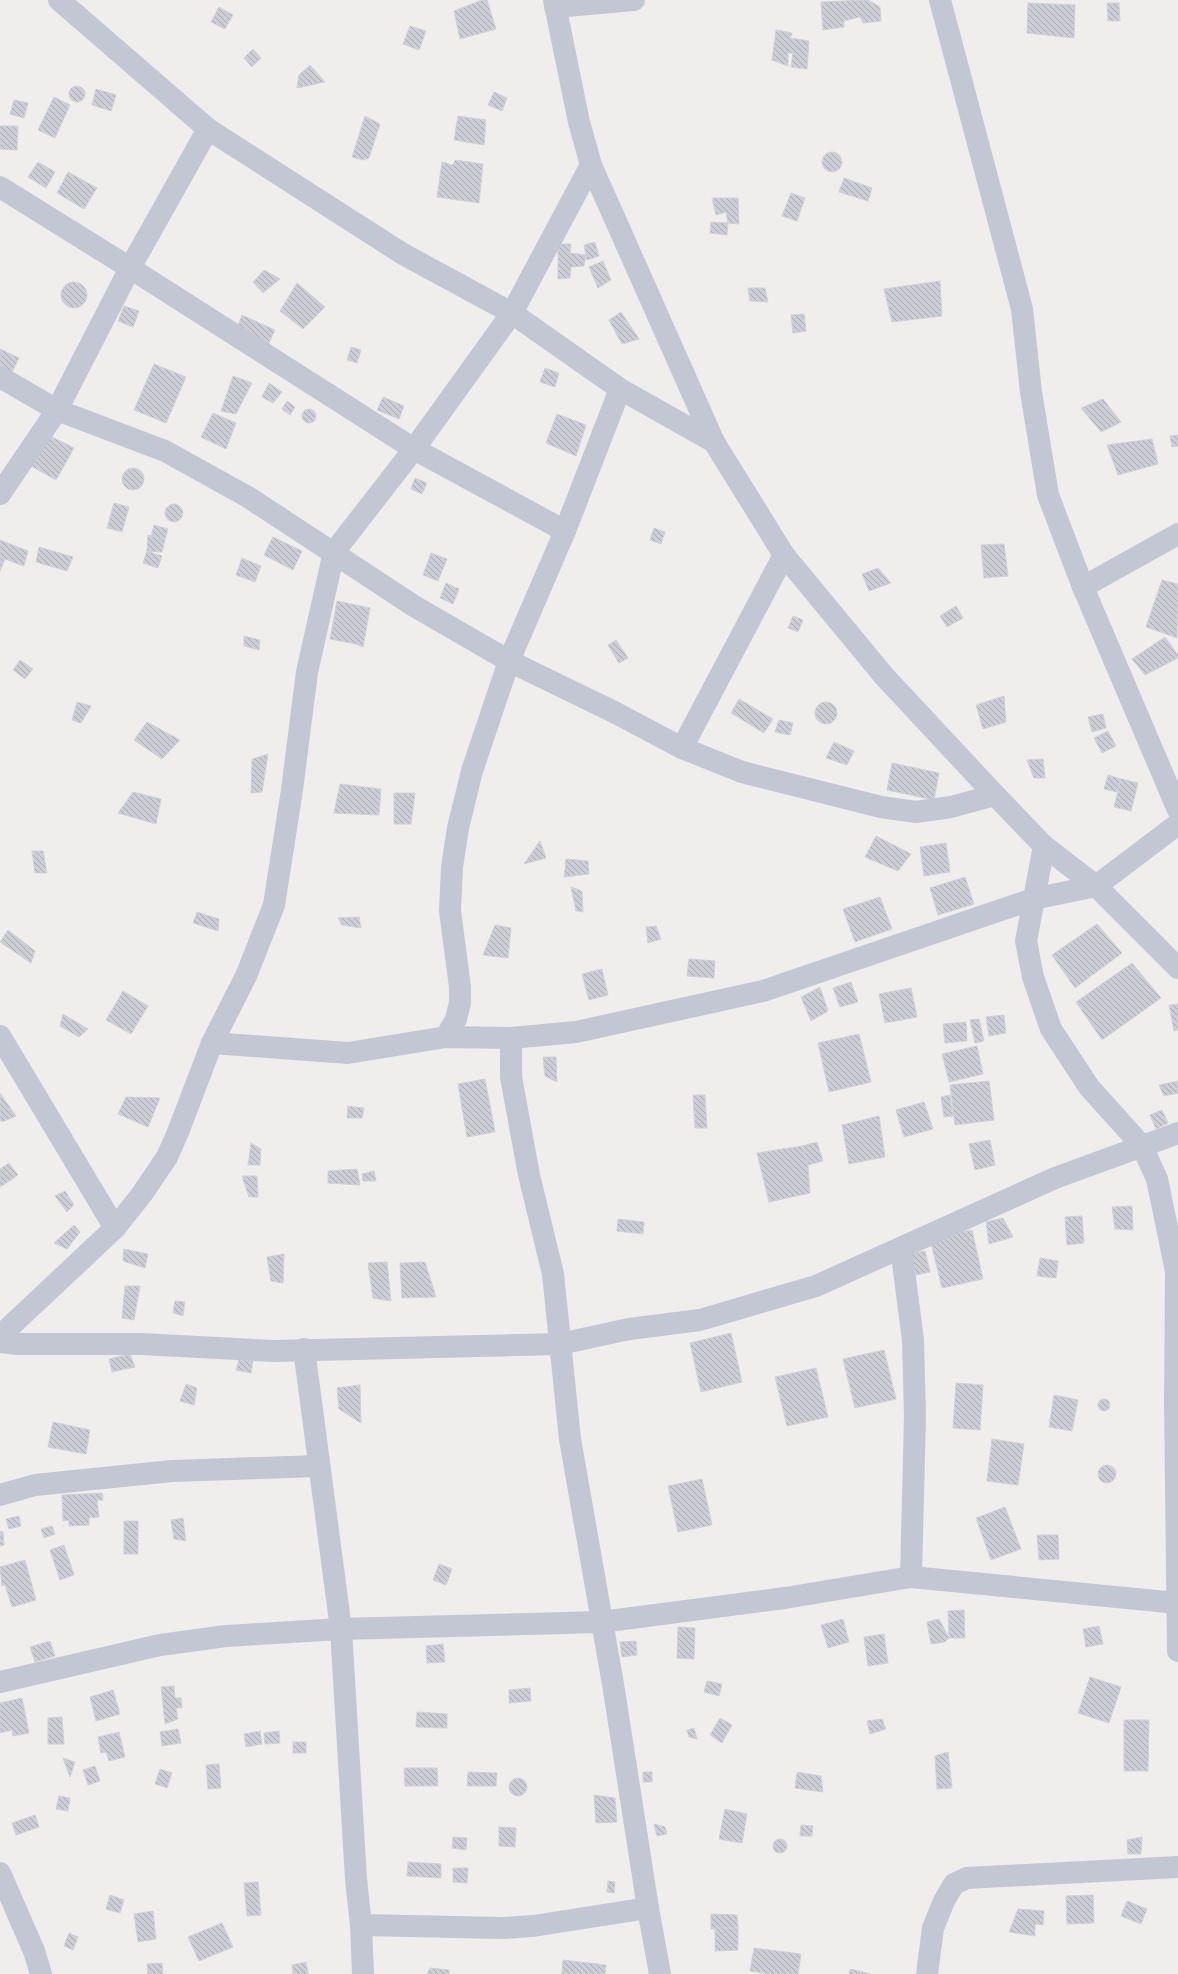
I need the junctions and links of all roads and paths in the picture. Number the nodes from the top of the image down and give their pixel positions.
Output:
1 (59, 0) edge
2 (634, 0) edge
3 (940, 0) edge
4 (554, 4) edge
5 (208, 129) junction
6 (591, 166) junction
7 (0, 187) edge
8 (130, 268) junction
9 (512, 313) junction
10 (0, 377) edge
11 (620, 389) junction
12 (57, 410) junction
13 (714, 442) junction
14 (414, 449) junction
15 (0, 494) edge
16 (565, 531) junction
17 (1178, 534) edge
18 (334, 552) junction
19 (784, 555) junction
20 (1083, 587) junction
21 (509, 661) junction
22 (682, 748) junction
23 (995, 795) junction
24 (1178, 810) edge
25 (1178, 824) edge
26 (1044, 846) junction
27 (1096, 886) junction
28 (1033, 899) junction
29 (1178, 968) edge
30 (0, 1036) edge
31 (446, 1037) junction
32 (511, 1038) junction
33 (212, 1043) junction
34 (1178, 1133) edge
35 (1142, 1146) junction
36 (115, 1228) junction
37 (901, 1248) junction
38 (0, 1336) edge
39 (0, 1342) edge
40 (560, 1344) junction
41 (304, 1349) junction
42 (318, 1466) junction
43 (0, 1495) edge
44 (911, 1578) junction
45 (1178, 1603) edge
46 (601, 1622) junction
47 (341, 1629) junction
48 (1178, 1651) edge
49 (0, 1682) edge
50 (1178, 1867) edge
51 (0, 1873) edge
52 (648, 1908) junction
53 (361, 1925) junction
54 (41, 1974) edge
55 (363, 1974) edge
56 (660, 1974) edge
57 (927, 1974) edge

1 - 5 street
2 - 4 street
3 - 20 street
4 - 6 street
5 - 8 street
5 - 9 street
6 - 9 street
6 - 13 street
7 - 8 street
8 - 12 street
8 - 14 street
9 - 11 street
9 - 14 street
10 - 12 street
11 - 13 street
11 - 16 street
12 - 15 street
12 - 18 street
13 - 19 street
14 - 16 street
14 - 18 street
16 - 21 street
17 - 20 street
18 - 21 street
18 - 33 street
19 - 22 street
19 - 23 street
20 - 24 street
21 - 22 street
21 - 31 street
22 - 23 street
23 - 26 street
25 - 27 street
26 - 27 street
26 - 28 street
27 - 28 street
27 - 29 street
28 - 32 street
28 - 35 street
30 - 36 street
31 - 32 street
31 - 33 street
32 - 40 street
33 - 36 street
34 - 35 street
35 - 37 street
35 - 45 street
36 - 38 street
37 - 40 street
37 - 44 street
39 - 41 street
40 - 41 street
40 - 46 street
41 - 42 street
42 - 43 street
42 - 47 street
44 - 45 street
44 - 46 street
45 - 48 street
46 - 47 street
46 - 52 street
47 - 49 street
47 - 53 street
50 - 57 street
51 - 54 street
52 - 53 street
52 - 56 street
53 - 55 street

